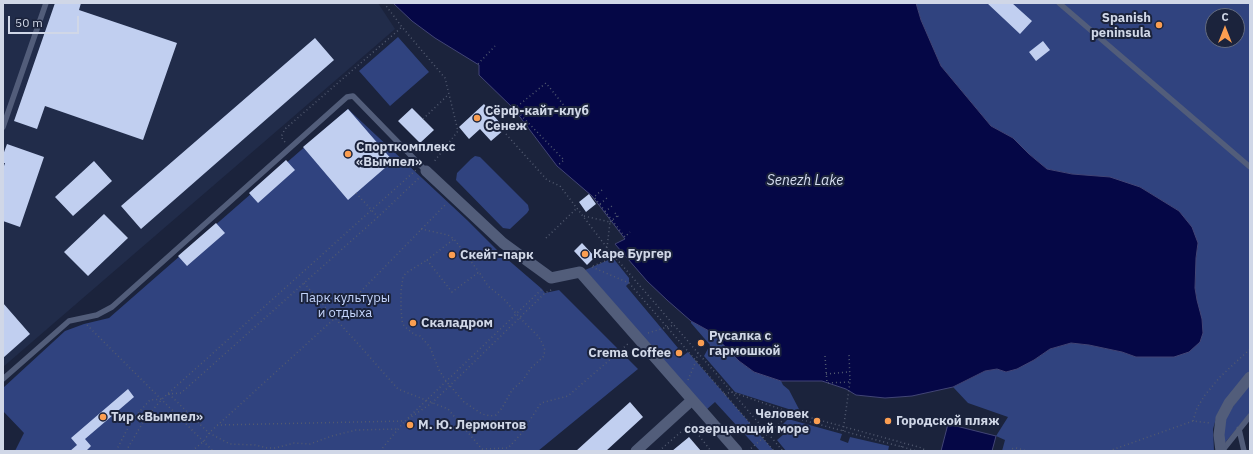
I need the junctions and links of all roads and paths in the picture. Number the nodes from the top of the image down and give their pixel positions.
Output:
1 (46, 3) edge
2 (384, 3) edge
3 (1059, 3) edge
4 (402, 27) junction
5 (495, 46) dead end
6 (478, 64) dead end
7 (449, 93) junction
8 (573, 110) dead end
9 (570, 113) junction
10 (566, 116) dead end
11 (423, 119) dead end
12 (3, 127) edge
13 (506, 134) dead end
14 (289, 148) junction
15 (557, 166) dead end
16 (1250, 167) edge
17 (423, 168) junction
18 (602, 190) dead end
19 (356, 193) dead end
20 (453, 196) junction
21 (607, 198) dead end
22 (600, 204) junction
23 (612, 206) dead end
24 (577, 208) junction
25 (372, 210) junction
26 (605, 212) junction
27 (615, 213) dead end
28 (583, 216) junction
29 (617, 216) junction
30 (378, 217) junction
31 (620, 219) dead end
32 (612, 220) junction
33 (610, 222) junction
34 (421, 229) junction
35 (630, 232) dead end
36 (546, 238) dead end
37 (454, 239) junction
38 (607, 248) junction
39 (615, 257) junction
40 (427, 260) junction
41 (479, 272) junction
42 (304, 284) junction
43 (557, 286) dead end
44 (542, 288) dead end
45 (516, 313) junction
46 (335, 318) junction
47 (520, 318) junction
48 (80, 319) junction
49 (674, 325) junction
50 (667, 327) junction
51 (637, 337) junction
52 (1250, 349) edge
53 (698, 352) junction
54 (849, 354) dead end
55 (825, 356) dead end
56 (696, 361) junction
57 (849, 372) junction
58 (826, 374) junction
59 (1250, 377) edge
60 (3, 378) edge
61 (446, 381) junction
62 (850, 382) junction
63 (450, 386) junction
64 (684, 390) junction
65 (732, 392) junction
66 (168, 394) junction
67 (724, 394) junction
68 (162, 399) junction
69 (692, 400) junction
70 (426, 401) junction
71 (432, 403) junction
72 (786, 411) junction
73 (788, 416) junction
74 (1250, 416) edge
75 (405, 421) junction
76 (1193, 421) junction
77 (1220, 424) junction
78 (217, 425) junction
79 (843, 426) junction
80 (1239, 429) junction
81 (399, 430) junction
82 (843, 431) junction
83 (209, 433) junction
84 (768, 434) junction
85 (763, 439) junction
86 (204, 441) junction
87 (902, 442) junction
88 (902, 447) junction
89 (508, 448) junction
90 (116, 451) edge
91 (126, 451) edge
92 (192, 451) edge
93 (213, 451) edge
94 (380, 451) edge
95 (505, 451) edge
96 (636, 451) edge
97 (659, 451) edge
98 (711, 451) edge
99 (737, 451) edge
100 (748, 451) edge
101 (774, 451) edge
102 (783, 451) edge
103 (901, 451) edge
104 (917, 451) edge
105 (926, 451) edge
106 (1009, 451) edge
107 (1027, 451) edge
108 (1109, 451) edge
109 (1221, 451) edge
110 (1244, 451) edge

1 - 12 lane
2 - 4 path
3 - 16 lane
4 - 7 path
4 - 14 path
5 - 6 path
7 - 11 path
7 - 17 path
8 - 9 path
9 - 10 path
9 - 15 path
13 - 24 path
14 - 17 lane
14 - 48 lane
17 - 20 street
17 - 25 path
17 - 30 path
18 - 22 path
19 - 25 path
20 - 34 path
20 - 51 street
21 - 22 path
22 - 26 path
23 - 26 path
24 - 28 path
24 - 36 path
25 - 30 path
25 - 66 path
26 - 32 path
27 - 29 path
28 - 33 path
28 - 38 path
29 - 31 path
29 - 32 path
30 - 42 path
32 - 33 path
32 - 35 path
33 - 38 path
34 - 37 path
34 - 46 path
37 - 40 path
37 - 41 path
38 - 39 path
39 - 49 path
39 - 50 path
40 - 41 path
40 - 61 path
41 - 45 path
42 - 46 path
42 - 66 path
43 - 47 path
44 - 45 path
45 - 47 path
45 - 61 path
46 - 70 path
46 - 78 path
47 - 63 path
47 - 63 path
48 - 60 lane
48 - 68 path
49 - 50 path
49 - 53 path
50 - 51 path
50 - 56 path
51 - 64 street
51 - 89 path
52 - 76 path
53 - 56 path
53 - 65 path
54 - 57 path
55 - 58 path
56 - 64 path
56 - 67 path
57 - 58 path
57 - 62 path
58 - 62 path
59 - 77 street
61 - 63 path
61 - 70 path
62 - 79 path
63 - 71 path
64 - 69 street
65 - 67 path
65 - 72 path
65 - 84 path
66 - 68 path
66 - 83 path
67 - 85 path
68 - 86 path
68 - 90 path
68 - 91 path
69 - 96 street
69 - 99 street
70 - 71 path
70 - 75 path
71 - 75 path
71 - 89 path
72 - 73 path
72 - 79 path
73 - 82 path
73 - 84 path
74 - 80 lane
75 - 78 path
75 - 81 path
76 - 77 path
76 - 108 path
77 - 109 street
78 - 83 path
79 - 82 path
79 - 87 path
80 - 109 lane
80 - 110 lane
81 - 83 path
81 - 94 path
82 - 88 path
83 - 86 path
84 - 85 path
84 - 102 path
85 - 100 path
85 - 101 path
86 - 92 path
86 - 93 path
87 - 88 path
87 - 105 path
88 - 103 path
88 - 104 path
89 - 95 path
97 - 98 path
106 - 107 path

